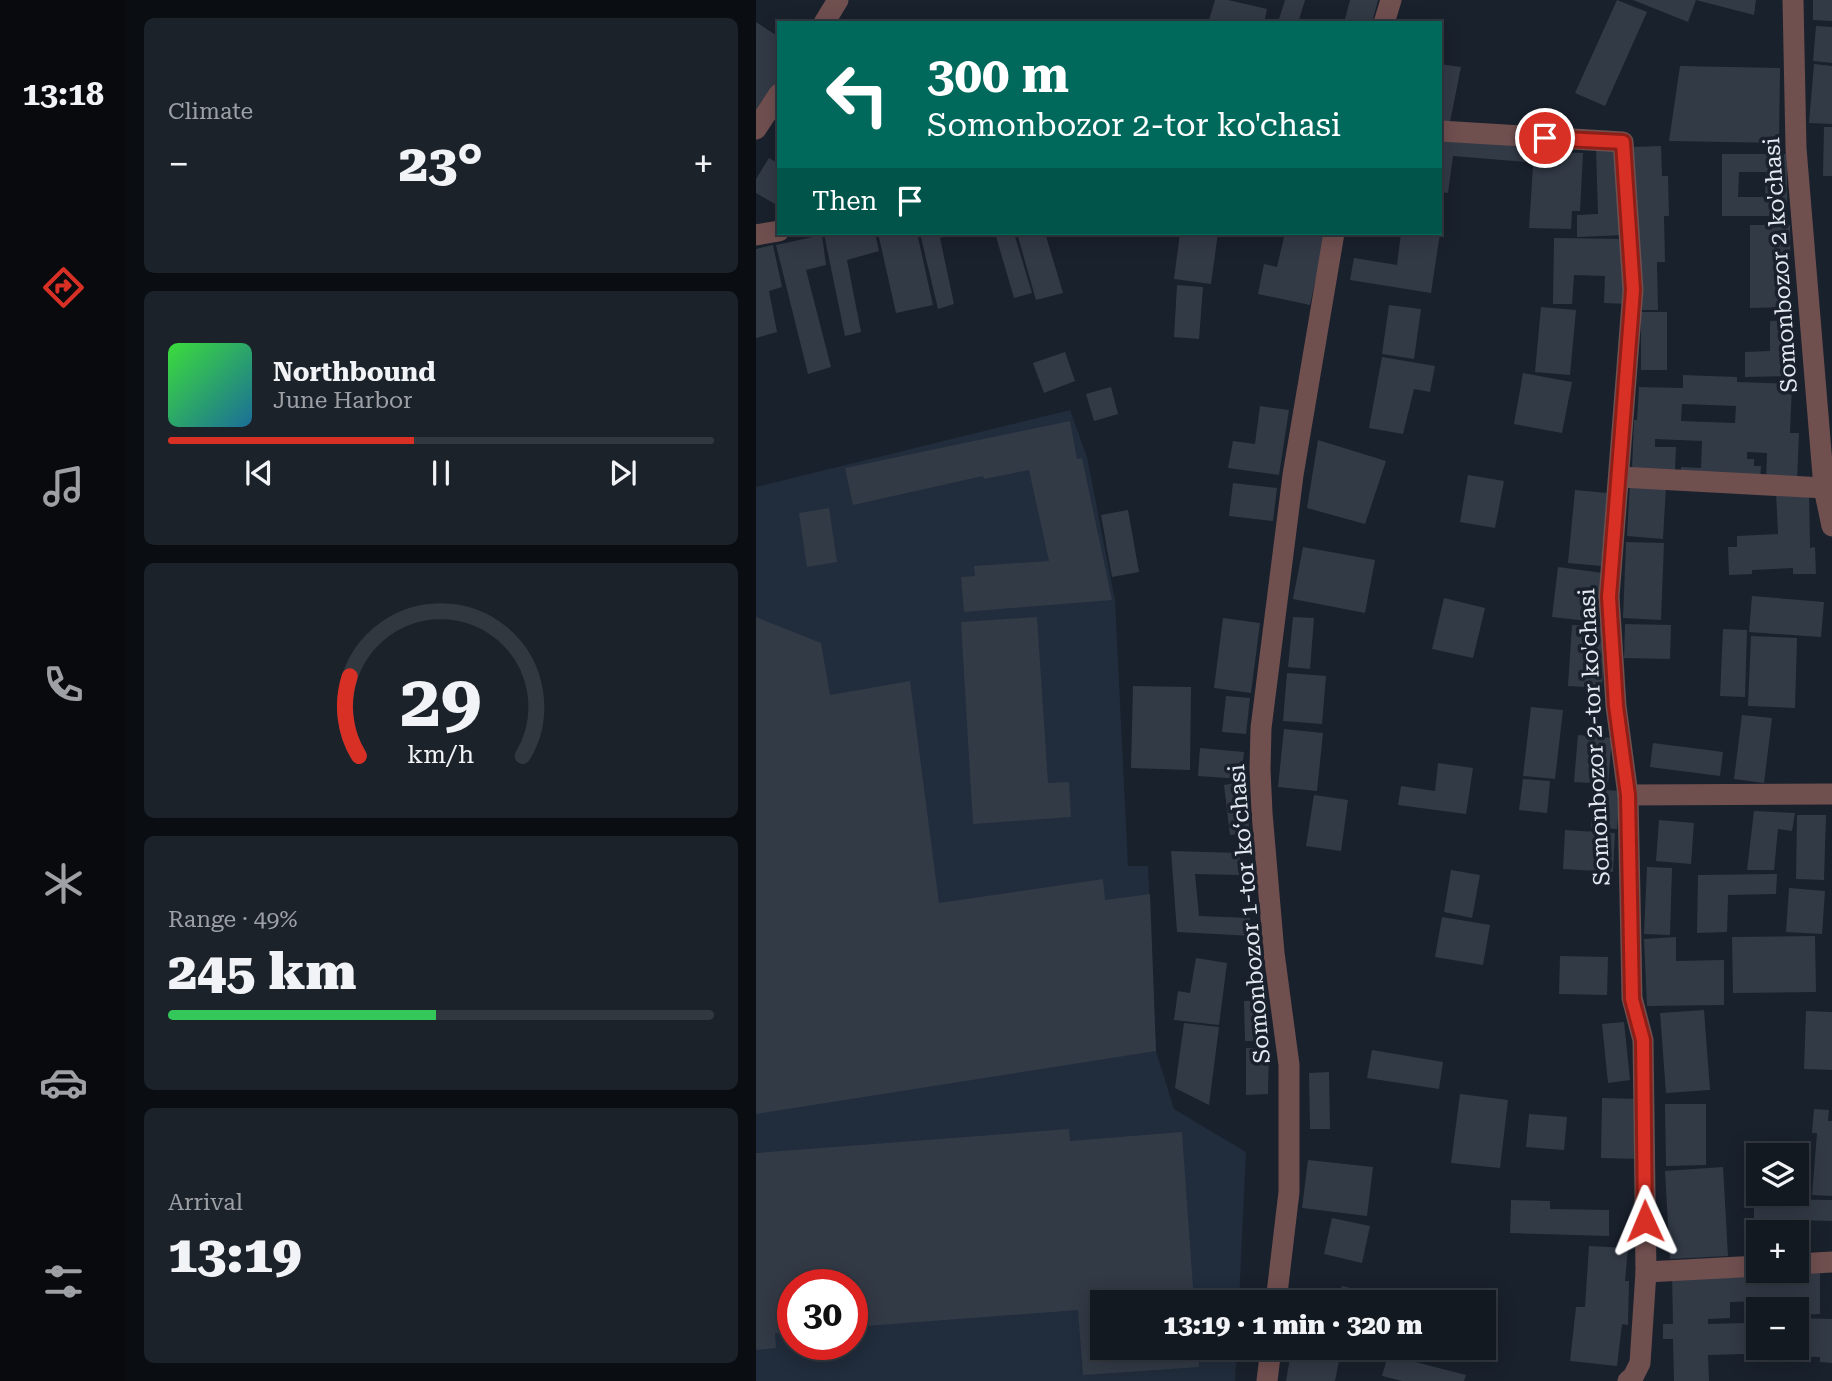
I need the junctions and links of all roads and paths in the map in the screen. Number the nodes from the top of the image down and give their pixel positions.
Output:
1 (838, 0) edge
2 (1391, 0) edge
3 (1793, 0) edge
4 (825, 21) edge
5 (1385, 21) edge
6 (777, 96) edge
7 (756, 129) edge
8 (1442, 131) edge
9 (777, 231) edge
10 (1334, 235) edge
11 (756, 236) edge
12 (1620, 477) junction
13 (1824, 488) junction
14 (1832, 526) edge
15 (1832, 794) edge
16 (1628, 795) junction
17 (1832, 1262) edge
18 (1809, 1263) edge
19 (1746, 1267) edge
20 (1646, 1272) junction
21 (1277, 1290) edge
22 (1270, 1360) edge
23 (1267, 1381) edge
24 (1628, 1381) edge

1 - 4 street
2 - 5 street
3 - 13 street, Somonbozor 2 ko'chasi
6 - 7 street
8 - 12 street, Somonbozor 2-tor ko'chasi
9 - 11 street
10 - 21 street, Somonbozor 1-tor koʻchasi
12 - 13 street
12 - 16 street, Somonbozor 2-tor ko'chasi
13 - 14 street, Somonbozor 2 ko'chasi
15 - 16 street
16 - 20 street, Somonbozor 2-tor ko'chasi
17 - 18 street
19 - 20 street
20 - 24 street, Somonbozor 2-tor ko'chasi
22 - 23 street

